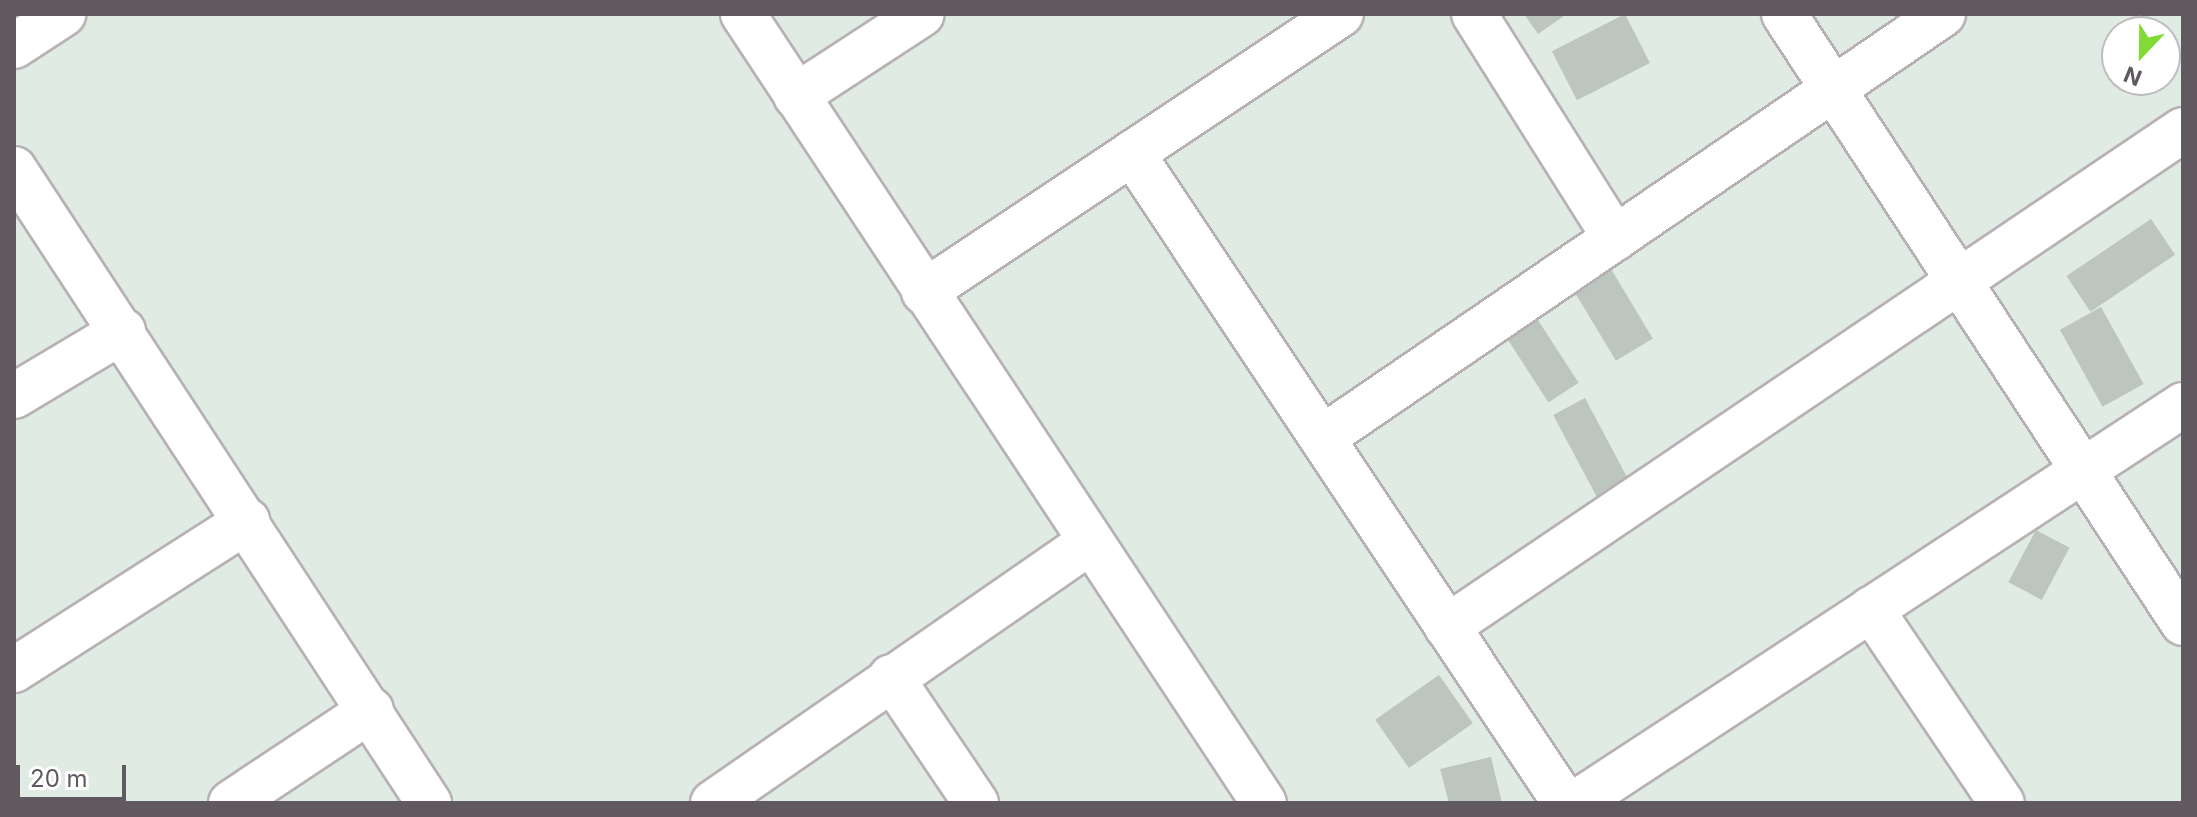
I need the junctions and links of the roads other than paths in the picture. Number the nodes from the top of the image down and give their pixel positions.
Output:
1 (63, 14) edge
2 (743, 14) edge
3 (922, 14) edge
4 (1341, 14) edge
5 (1474, 14) edge
6 (1784, 14) edge
7 (1943, 14) edge
8 (14, 46) edge
9 (1834, 88) junction
10 (796, 96) junction
11 (2183, 130) edge
12 (1132, 153) junction
13 (14, 169) edge
14 (1615, 238) junction
15 (1963, 283) junction
16 (924, 292) junction
17 (123, 331) junction
18 (14, 396) edge
19 (2183, 405) edge
20 (1322, 438) junction
21 (2085, 472) junction
22 (247, 521) junction
23 (1088, 543) junction
24 (1871, 609) junction
25 (2183, 623) edge
26 (1447, 627) junction
27 (14, 670) edge
28 (891, 677) junction
29 (371, 710) junction
30 (231, 803) edge
31 (429, 803) edge
32 (713, 803) edge
33 (976, 803) edge
34 (1264, 803) edge
35 (1565, 803) edge
36 (1576, 803) edge
37 (2002, 803) edge

1 - 8 street
2 - 10 street
3 - 10 street
4 - 12 street
5 - 14 street
6 - 9 street
7 - 9 street
9 - 14 street
9 - 15 street
10 - 16 street
11 - 15 street
12 - 16 street
12 - 20 street
13 - 17 street
14 - 20 street
15 - 21 street
15 - 26 street
16 - 23 street
17 - 18 street
17 - 22 street
19 - 21 street
20 - 26 street
21 - 24 street
21 - 25 street
22 - 27 street
22 - 29 street
23 - 28 street
23 - 34 street
24 - 36 street
24 - 37 street
26 - 35 street
28 - 32 street
28 - 33 street
29 - 30 street
29 - 31 street

